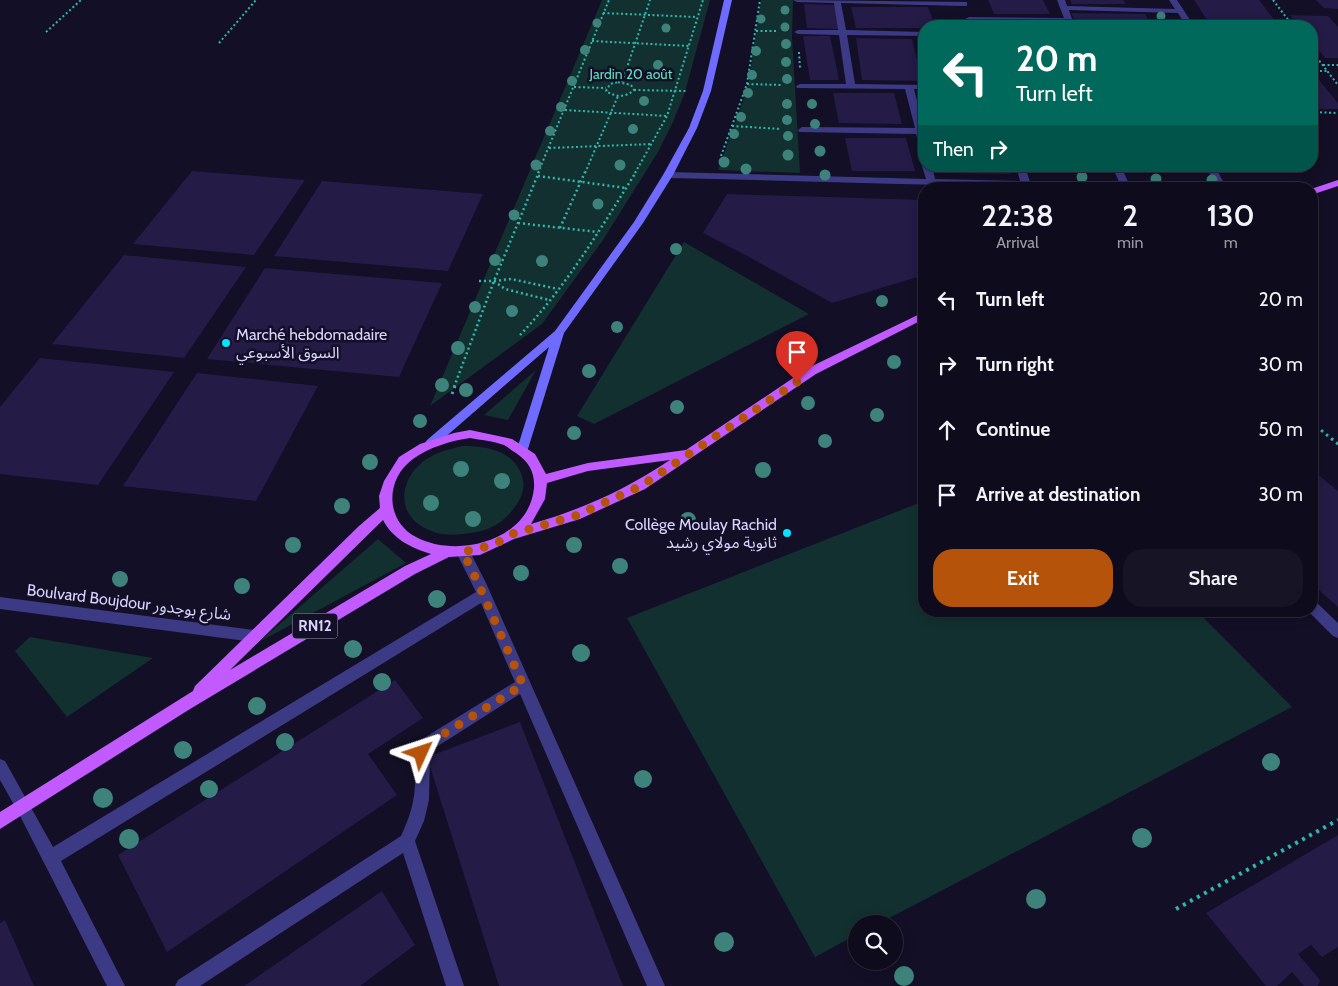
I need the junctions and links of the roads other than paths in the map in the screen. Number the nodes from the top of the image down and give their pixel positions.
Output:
1 (728, 0) edge
2 (797, 0) edge
3 (837, 0) edge
4 (1061, 0) edge
5 (1173, 0) edge
6 (963, 2) edge
7 (1064, 8) junction
8 (1180, 11) junction
9 (969, 20) edge
10 (1068, 20) edge
11 (1186, 20) edge
12 (798, 32) dead end
13 (842, 32) junction
14 (918, 34) edge
15 (800, 86) road end
16 (851, 86) junction
17 (909, 87) junction
18 (918, 87) edge
19 (918, 117) edge
20 (802, 130) road end
21 (918, 131) edge
22 (929, 172) edge
23 (668, 175) junction
24 (931, 182) joint
25 (1338, 183) edge
26 (1318, 190) edge
27 (918, 318) edge
28 (558, 332) junction
29 (431, 442) junction
30 (523, 449) junction
31 (687, 454) junction
32 (542, 480) junction
33 (385, 511) junction
34 (512, 534) junction
35 (447, 552) junction
36 (463, 552) junction
37 (483, 594) junction
38 (0, 603) edge
39 (1318, 613) edge
40 (1338, 632) edge
41 (254, 636) junction
42 (523, 685) junction
43 (185, 704) junction
44 (0, 766) edge
45 (24, 807) junction
46 (0, 821) edge
47 (407, 841) junction
48 (51, 858) junction
49 (116, 986) edge
50 (184, 986) edge
51 (455, 986) edge
52 (656, 986) edge

1 - 23 main road
2 - 3 street
3 - 6 street
3 - 13 street
4 - 7 street
5 - 8 street
6 - 9 street
7 - 8 street
7 - 10 street
8 - 11 street
12 - 13 street
13 - 14 street
13 - 16 street
15 - 16 street
16 - 17 street
17 - 18 street
17 - 19 street
20 - 21 street
22 - 24 street
23 - 24 street
23 - 28 main road
25 - 26 main road
27 - 31 main road, RN12
28 - 29 main road
28 - 30 main road
29 - 30 main road
29 - 33 main road
30 - 32 main road
31 - 32 main road, RN12
31 - 34 main road, RN12
32 - 34 main road, RN12
33 - 35 main road, RN12
33 - 41 main road, RN12
34 - 36 main road, RN12
35 - 36 main road, RN12
35 - 43 main road, RN12
36 - 37 street
37 - 42 street
37 - 48 street
38 - 41 street, Boulvard Boujdour شارع بوجدور
39 - 40 street
41 - 43 main road, RN12
42 - 47 street
42 - 52 street
43 - 45 main road, RN12
44 - 45 street
45 - 46 main road, RN12
45 - 48 street
47 - 50 street
47 - 51 street
48 - 49 street

